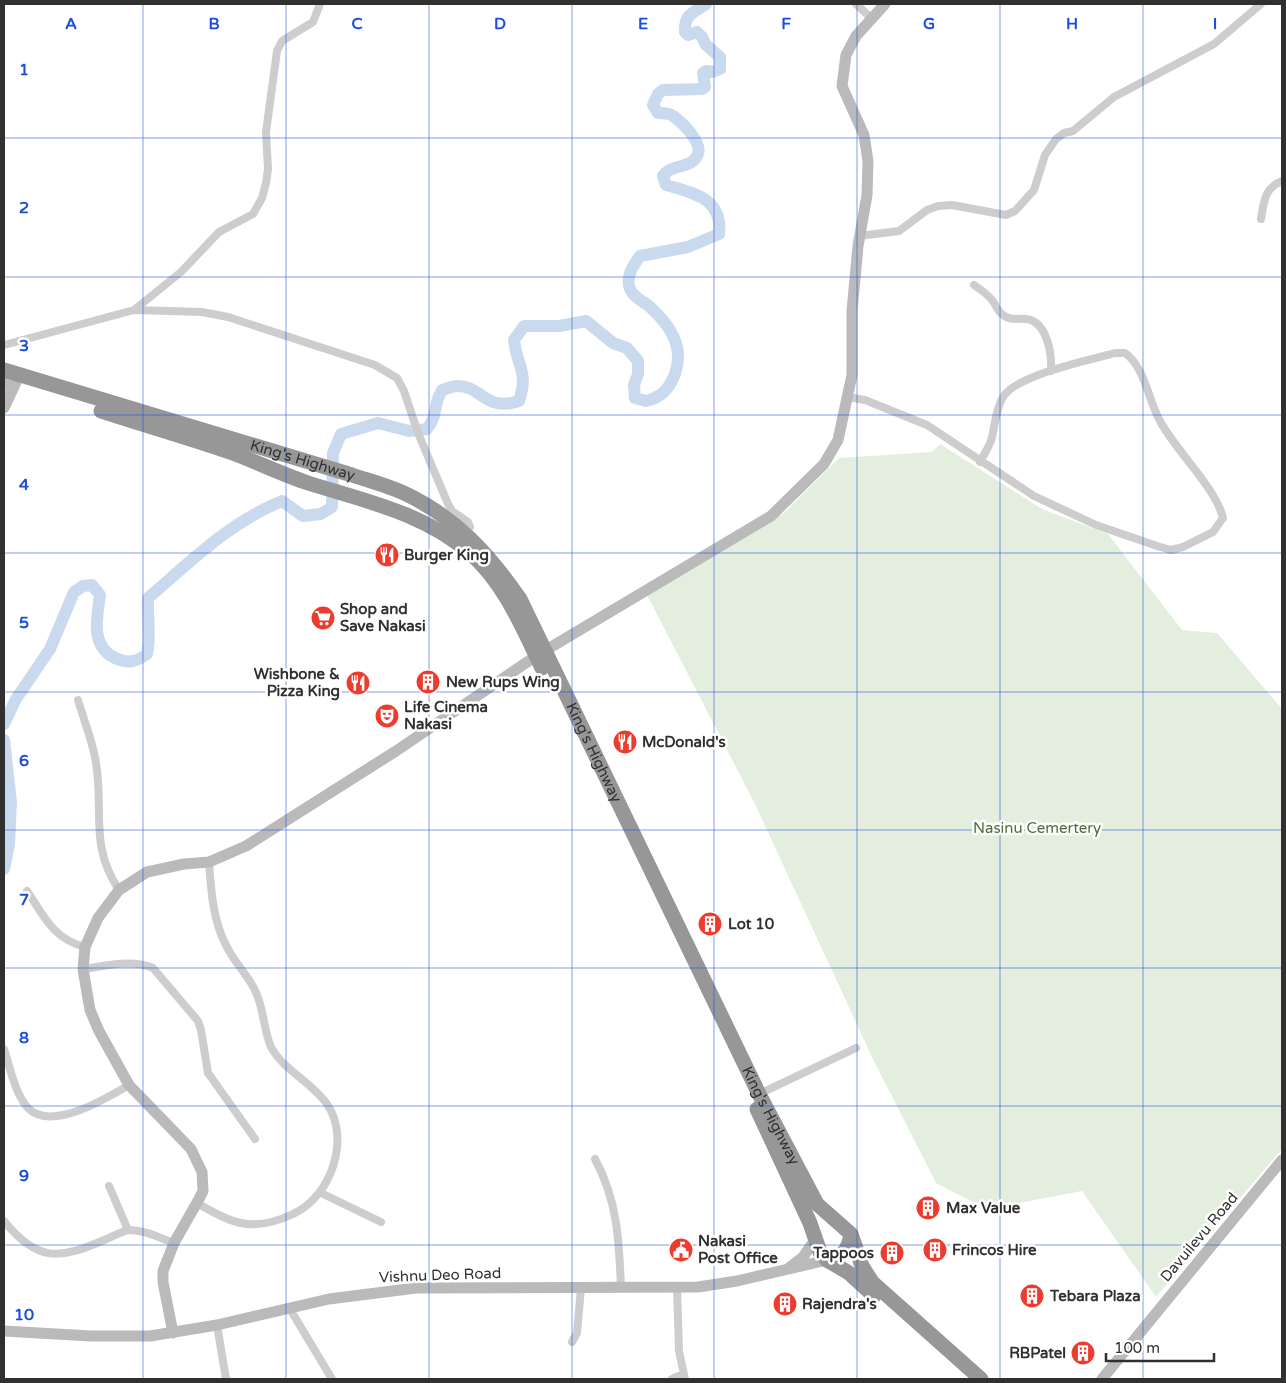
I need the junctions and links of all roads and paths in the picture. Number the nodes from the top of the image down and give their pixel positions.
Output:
1 (320, 4) edge
2 (856, 4) edge
3 (885, 4) edge
4 (1261, 4) edge
5 (870, 17) junction
6 (1282, 181) edge
7 (1261, 219) dead end
8 (859, 236) junction
9 (974, 285) dead end
10 (134, 310) junction
11 (4, 345) edge
12 (1051, 371) junction
13 (8, 379) edge
14 (848, 397) junction
15 (4, 408) edge
16 (980, 462) junction
17 (466, 533) junction
18 (541, 653) junction
19 (78, 700) dead end
20 (208, 862) junction
21 (119, 890) junction
22 (26, 891) dead end
23 (85, 947) junction
24 (83, 969) junction
25 (856, 1048) dead end
26 (4, 1049) edge
27 (129, 1085) junction
28 (759, 1094) junction
29 (255, 1139) dead end
30 (595, 1159) dead end
31 (1282, 1160) edge
32 (109, 1186) dead end
33 (321, 1193) junction
34 (197, 1203) junction
35 (4, 1221) edge
36 (381, 1222) dead end
37 (128, 1230) junction
38 (848, 1232) junction
39 (815, 1240) junction
40 (174, 1243) junction
41 (827, 1260) junction
42 (789, 1268) junction
43 (581, 1288) junction
44 (621, 1288) junction
45 (677, 1288) junction
46 (290, 1309) junction
47 (217, 1325) junction
48 (4, 1331) edge
49 (173, 1333) junction
50 (572, 1342) dead end
51 (684, 1377) edge
52 (226, 1379) edge
53 (332, 1379) edge
54 (672, 1379) edge
55 (966, 1379) edge
56 (981, 1379) edge
57 (1102, 1379) edge

1 - 10 street
2 - 5 street
3 - 5 street
4 - 8 street
5 - 8 street
6 - 7 street
8 - 14 street
9 - 12 street
10 - 11 street
10 - 17 street
12 - 16 street
12 - 16 street
13 - 15 street
13 - 17 highway, King's Highway
13 - 18 highway, King's Highway
14 - 16 street
14 - 18 street
17 - 18 highway, King's Highway
18 - 20 street
18 - 28 highway, King's Highway
18 - 39 highway, King's Highway
19 - 21 street
20 - 21 street
20 - 33 street
21 - 23 street
22 - 23 street
23 - 24 street
24 - 27 street
24 - 29 street
25 - 28 street
26 - 27 street
27 - 34 street
28 - 38 highway, King's Highway
30 - 44 street
31 - 57 street, Davuilevu Road
32 - 37 street
33 - 34 street
33 - 36 street
34 - 40 street
35 - 37 street
37 - 40 street
38 - 39 highway
38 - 41 highway
38 - 56 highway
39 - 41 highway, King's Highway
39 - 42 street
40 - 49 street
41 - 42 street, Vishnu Deo Road
41 - 55 highway, King's Highway
42 - 45 street, Vishnu Deo Road
43 - 44 street, Vishnu Deo Road
43 - 46 street, Vishnu Deo Road
43 - 50 street
44 - 45 street, Vishnu Deo Road
45 - 51 street
46 - 47 street, Vishnu Deo Road
46 - 53 street
47 - 49 street, Vishnu Deo Road
47 - 52 street
48 - 49 street, Vishnu Deo Road
51 - 54 street

